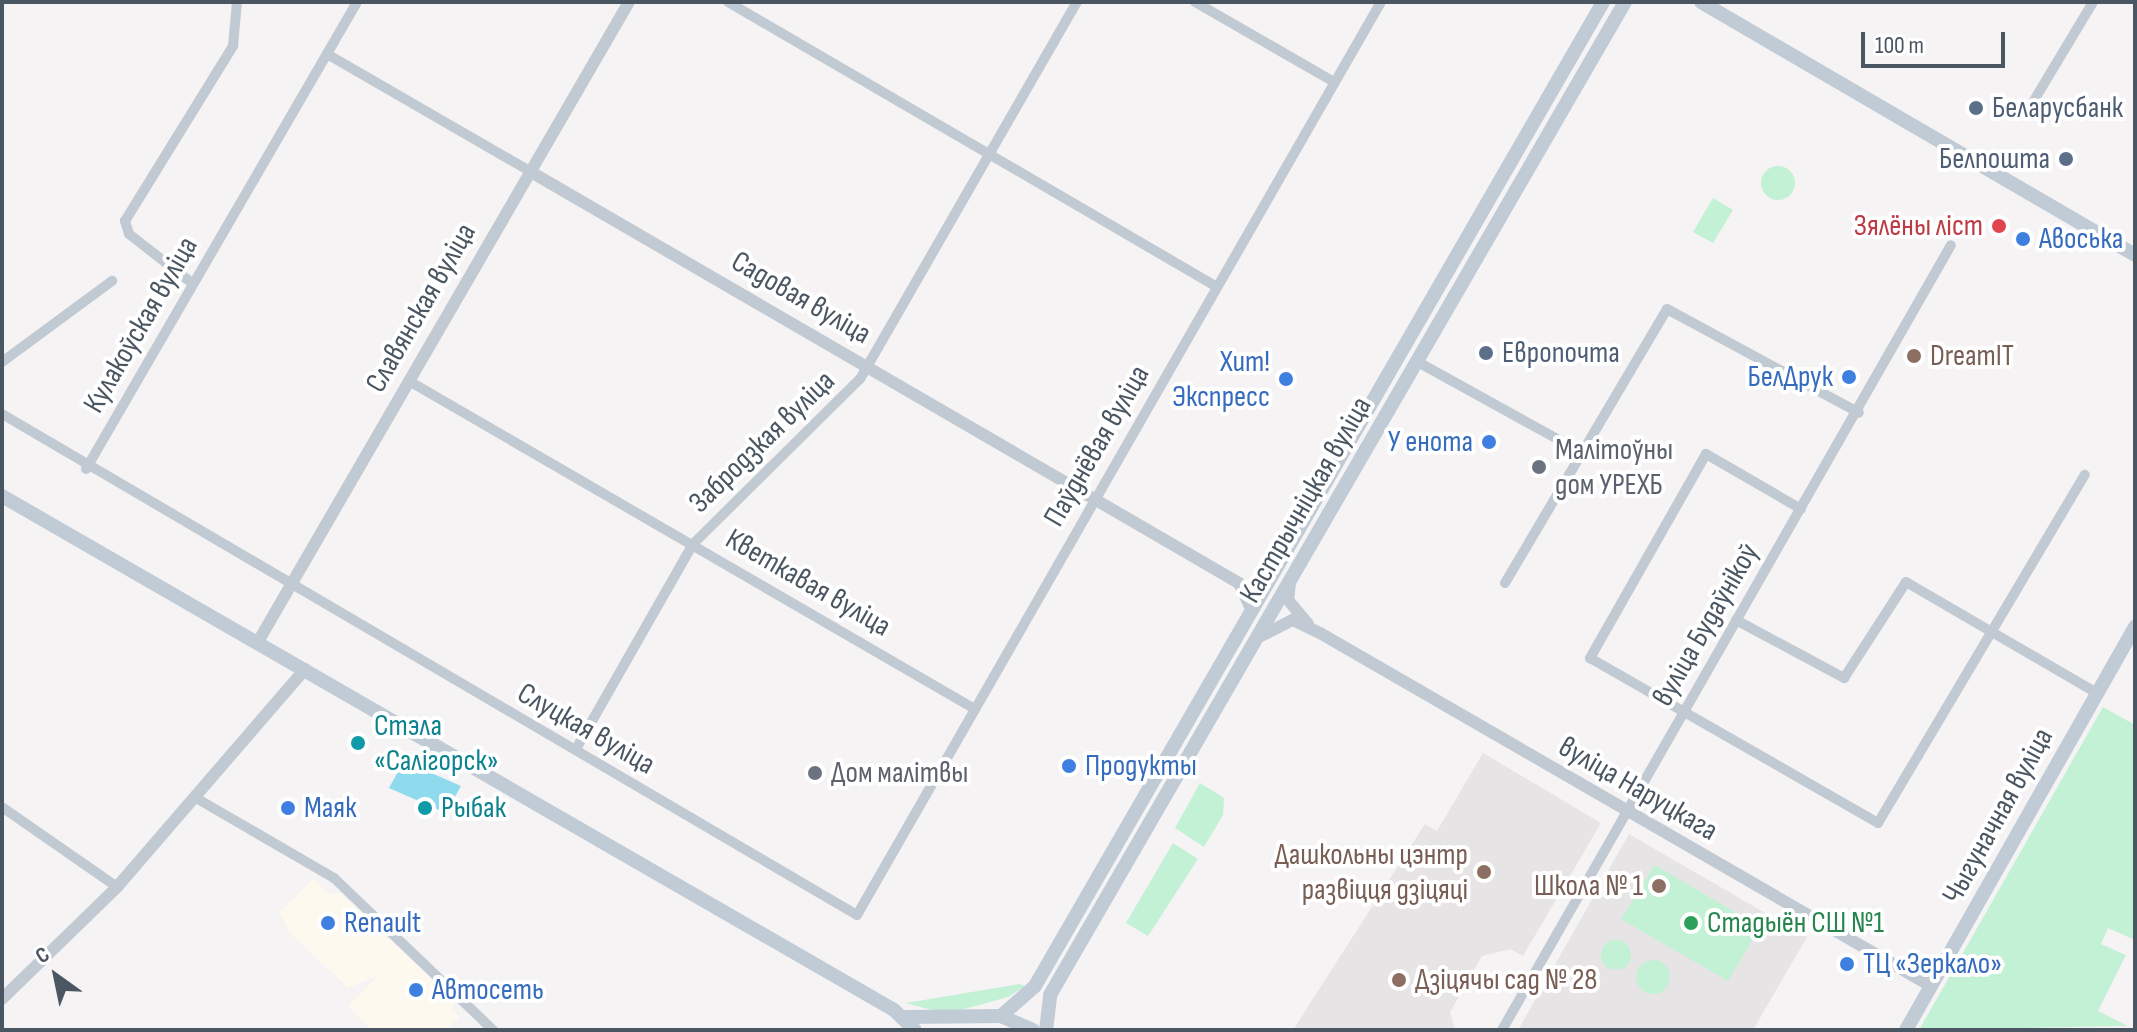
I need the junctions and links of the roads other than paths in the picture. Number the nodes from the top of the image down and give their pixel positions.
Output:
1 (237, 2) edge
2 (357, 2) edge
3 (629, 2) edge
4 (728, 2) edge
5 (1077, 2) edge
6 (1195, 2) edge
7 (1381, 2) edge
8 (1603, 2) edge
9 (1625, 2) edge
10 (1701, 2) edge
11 (2093, 2) edge
12 (327, 54) junction
13 (1334, 82) junction
14 (2033, 102) dead end
15 (990, 158) junction
16 (531, 172) junction
17 (1951, 245) dead end
18 (2135, 255) edge
19 (189, 280) junction
20 (112, 281) dead end
21 (1217, 287) junction
22 (1416, 361) junction
23 (2, 362) edge
24 (867, 366) junction
25 (409, 381) junction
26 (1859, 413) junction
27 (2, 414) edge
28 (1581, 452) junction
29 (82, 466) junction
30 (2085, 475) dead end
31 (2, 496) edge
32 (1096, 499) junction
33 (1801, 509) junction
34 (693, 544) junction
35 (1295, 566) junction
36 (1270, 579) junction
37 (1505, 583) dead end
38 (290, 587) junction
39 (1248, 588) junction
40 (1252, 611) junction
41 (1736, 620) junction
42 (2135, 627) edge
43 (1320, 633) junction
44 (1993, 633) junction
45 (259, 640) junction
46 (1253, 643) junction
47 (305, 669) junction
48 (2097, 693) junction
49 (973, 708) junction
50 (1684, 712) junction
51 (576, 749) junction
52 (196, 798) junction
53 (2, 807) edge
54 (1627, 812) junction
55 (117, 887) junction
56 (857, 915) joint
57 (1931, 986) junction
58 (2, 999) edge
59 (1001, 1016) junction
60 (905, 1017) junction
61 (977, 1020) junction
62 (493, 1030) edge
63 (915, 1030) edge
64 (965, 1030) edge
65 (1033, 1030) edge
66 (1046, 1030) edge
67 (1502, 1030) edge
68 (1906, 1030) edge

1 - 19 street
2 - 12 street, Кулакоўская вуліца
3 - 16 street, Славянская вуліца
4 - 15 street
5 - 15 street, Забродзкая вуліца
6 - 13 street
7 - 13 street, Паўднёвая вуліца
8 - 36 main road, Кастрычніцкая вуліца
9 - 22 main road, Кастрычніцкая вуліца
10 - 18 main road
11 - 14 street
12 - 16 street, Садовая вуліца
12 - 19 street, Кулакоўская вуліца
13 - 21 street, Паўднёвая вуліца
15 - 21 street
15 - 24 street, Забродзкая вуліца
16 - 24 street, Садовая вуліца
16 - 25 street, Славянская вуліца
17 - 26 street, вуліца Будаўнікоў
19 - 29 street, Кулакоўская вуліца
20 - 23 street
21 - 32 street, Паўднёвая вуліца
22 - 28 street
22 - 35 main road, Кастрычніцкая вуліца
24 - 32 street, Садовая вуліца
24 - 34 street, Забродзкая вуліца
25 - 34 street, Кветкавая вуліца
25 - 38 street, Славянская вуліца
26 - 28 street
26 - 33 street, вуліца Будаўнікоў
27 - 29 street
28 - 37 street
29 - 38 street
30 - 44 street
31 - 45 main road
32 - 39 street, Садовая вуліца
32 - 49 street, Паўднёвая вуліца
33 - 41 street, вуліца Будаўнікоў
33 - 50 street
34 - 49 street, Кветкавая вуліца
34 - 51 street, Забродзкая вуліца
35 - 43 street
35 - 46 main road, Кастрычніцкая вуліца
36 - 39 street
36 - 40 main road, Кастрычніцкая вуліца
38 - 45 street, Славянская вуліца
38 - 51 street, Слуцкая вуліца
39 - 40 street
40 - 59 main road, Кастрычніцкая вуліца
41 - 44 street
41 - 50 street, вуліца Будаўнікоў
42 - 48 main road, Чыгуначная вуліца
43 - 46 street
43 - 54 street, вуліца Наруцкага
44 - 48 street
44 - 50 street
45 - 47 main road
46 - 66 main road, Кастрычніцкая вуліца
47 - 52 street
47 - 60 main road
48 - 57 main road, Чыгуначная вуліца
49 - 56 street, Паўднёвая вуліца
50 - 54 street, вуліца Будаўнікоў
51 - 56 street, Слуцкая вуліца
52 - 55 street
52 - 62 street
53 - 55 street
54 - 57 street, вуліца Наруцкага
54 - 67 street, вуліца Будаўнікоў
55 - 58 street
57 - 68 main road, Чыгуначная вуліца
59 - 61 main road
59 - 65 main road
60 - 61 main road
60 - 63 main road
61 - 64 main road

